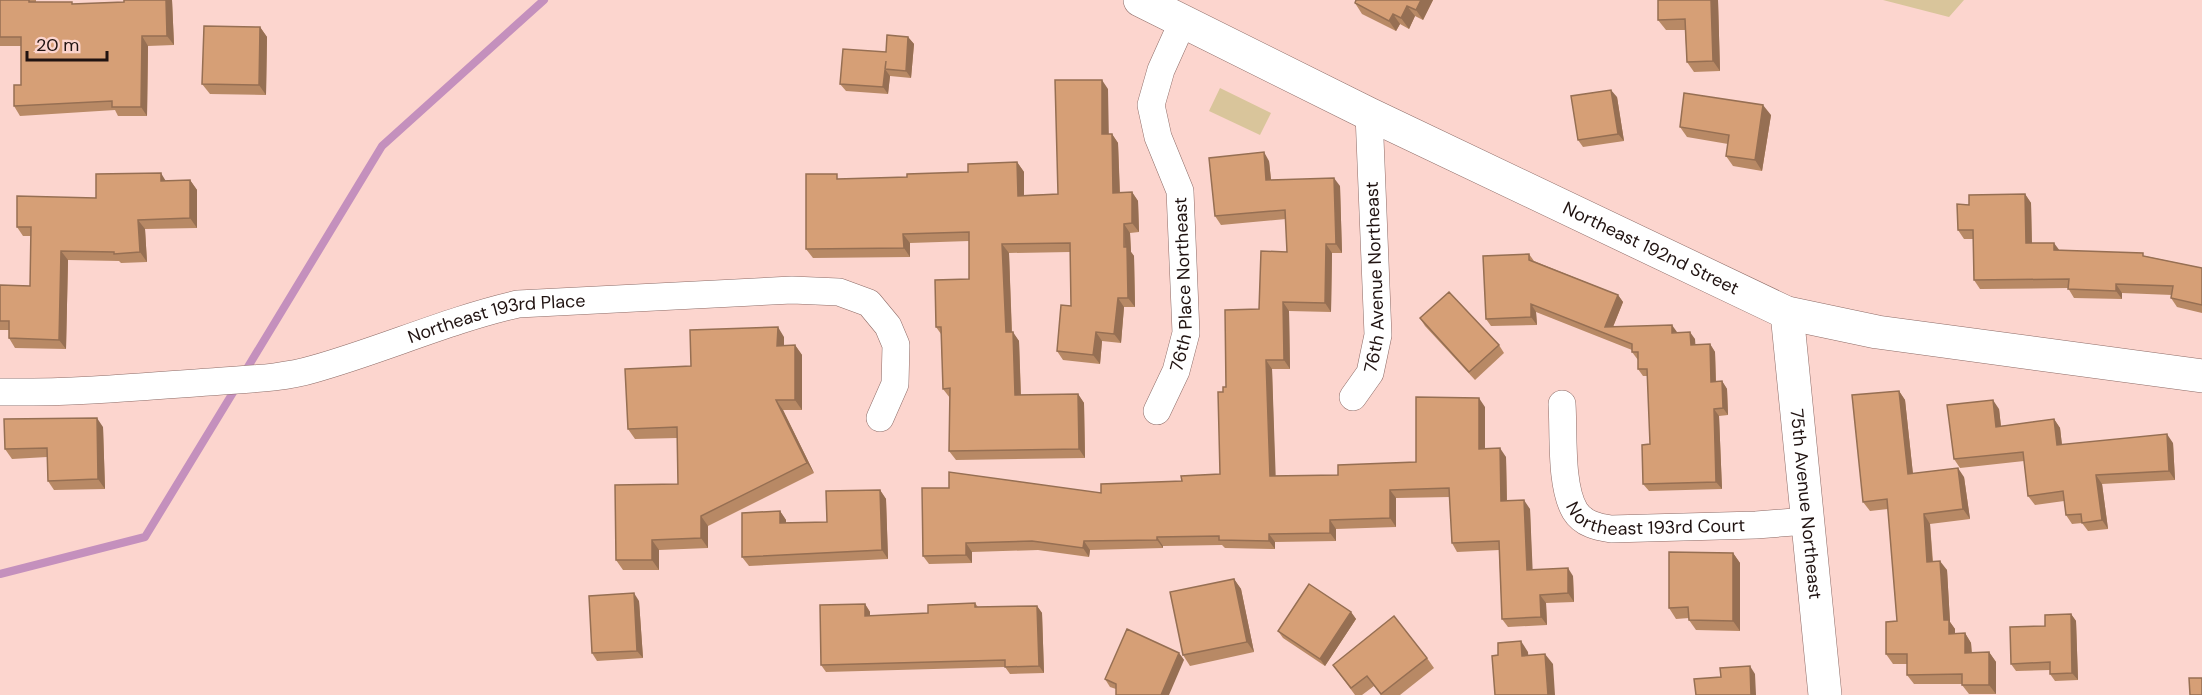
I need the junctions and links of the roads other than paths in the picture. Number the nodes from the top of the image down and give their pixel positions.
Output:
1 (1140, 0) edge
2 (1183, 21) junction
3 (1369, 114) junction
4 (1787, 313) junction
5 (2202, 376) edge
6 (0, 392) edge
7 (1353, 398) dead end
8 (1562, 404) dead end
9 (1157, 411) dead end
10 (880, 418) dead end
11 (1807, 521) junction
12 (1825, 695) edge

1 - 2 street, Northeast 192nd Street
2 - 3 street, Northeast 192nd Street
2 - 9 street, 76th Place Northeast
3 - 4 street, Northeast 192nd Street
3 - 7 street, 76th Avenue Northeast
4 - 5 street, Northeast 192nd Street
4 - 11 street, 75th Avenue Northeast
6 - 10 street, Northeast 193rd Place
8 - 11 street, Northeast 193rd Court
11 - 12 street, 75th Avenue Northeast

